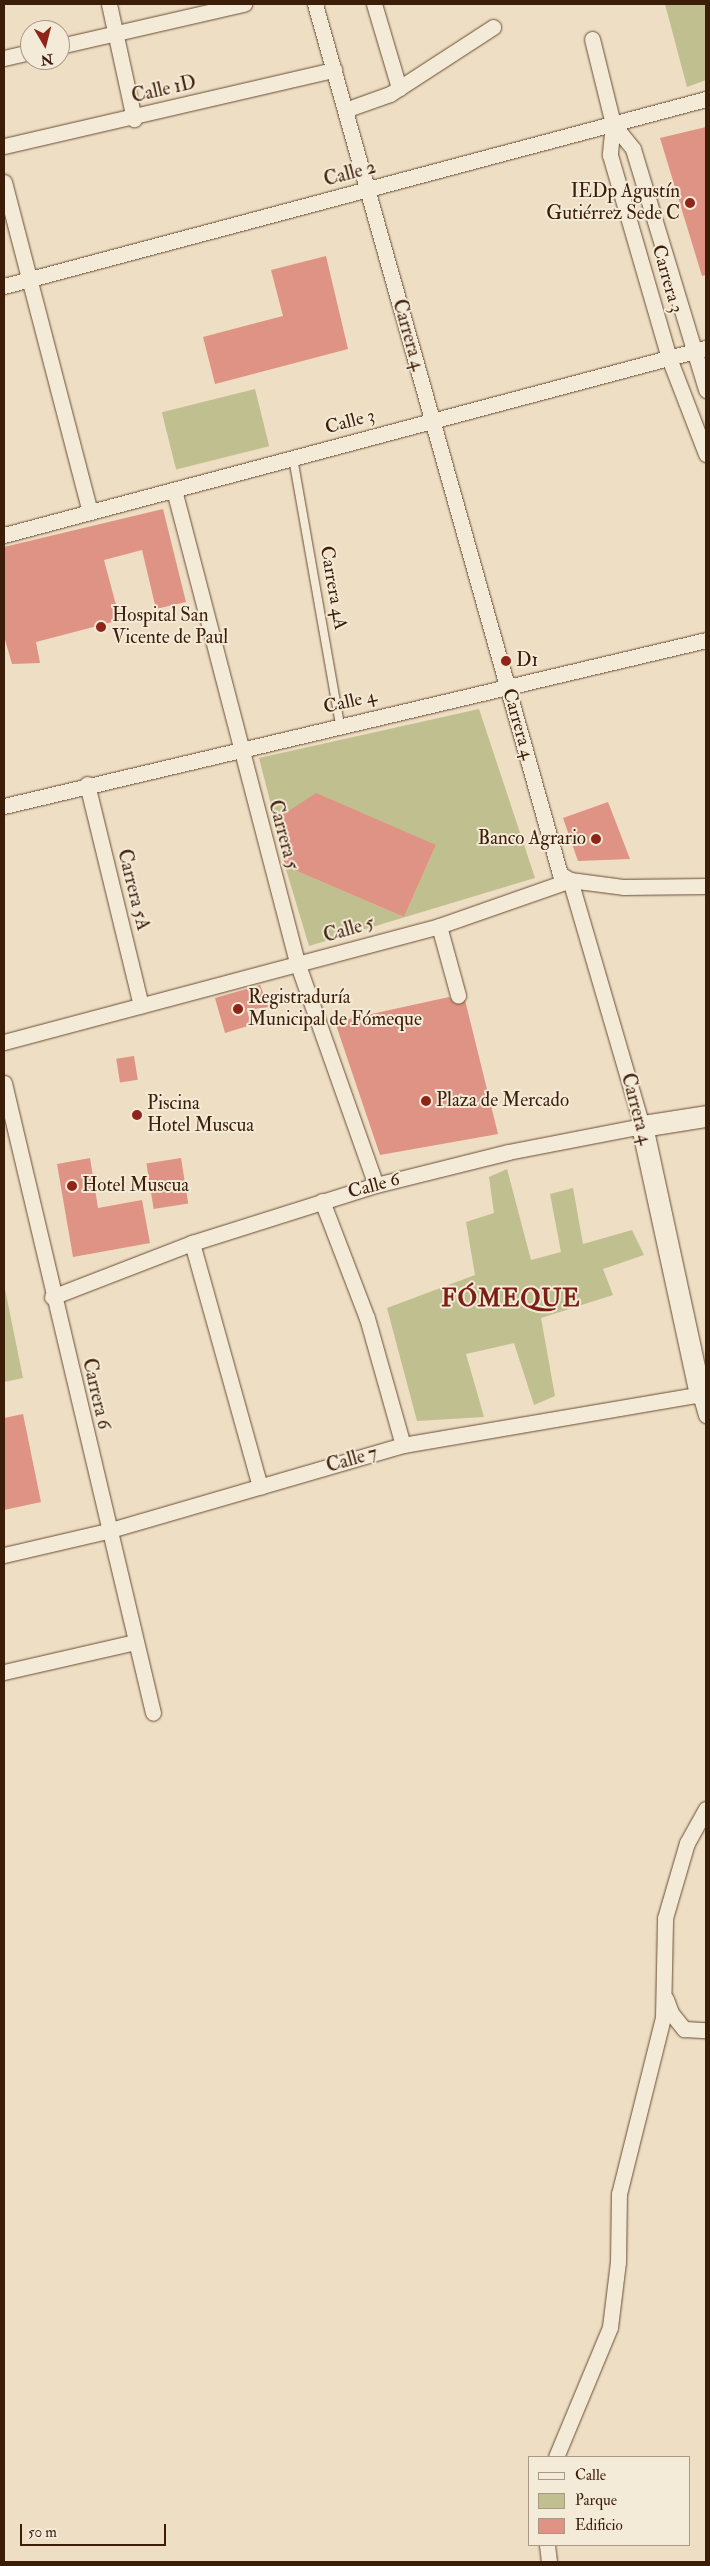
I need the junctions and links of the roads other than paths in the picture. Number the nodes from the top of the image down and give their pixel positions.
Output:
1 (109, 4) edge
2 (244, 4) edge
3 (315, 4) edge
4 (374, 4) edge
5 (493, 27) dead end
6 (116, 33) junction
7 (592, 39) dead end
8 (70, 44) edge
9 (20, 54) edge
10 (4, 58) edge
11 (334, 70) junction
12 (399, 88) junction
13 (706, 100) edge
14 (345, 110) junction
15 (134, 118) junction
16 (613, 124) junction
17 (4, 146) edge
18 (4, 182) edge
19 (368, 190) junction
20 (29, 279) junction
21 (4, 286) edge
22 (699, 350) edge
23 (670, 358) junction
24 (706, 390) edge
25 (432, 421) junction
26 (706, 454) edge
27 (293, 458) junction
28 (174, 490) junction
29 (90, 512) junction
30 (4, 535) edge
31 (706, 640) edge
32 (508, 687) junction
33 (340, 725) junction
34 (238, 748) junction
35 (87, 784) junction
36 (4, 806) edge
37 (570, 880) junction
38 (706, 886) edge
39 (439, 926) junction
40 (298, 965) junction
41 (458, 995) dead end
42 (141, 1005) junction
43 (4, 1042) edge
44 (4, 1083) edge
45 (706, 1116) edge
46 (642, 1126) junction
47 (376, 1185) junction
48 (322, 1201) junction
49 (192, 1243) junction
50 (52, 1297) junction
51 (703, 1393) edge
52 (706, 1415) edge
53 (403, 1445) junction
54 (260, 1487) junction
55 (107, 1531) junction
56 (4, 1555) edge
57 (135, 1642) junction
58 (4, 1672) edge
59 (153, 1713) dead end
60 (706, 1809) edge
61 (662, 1988) junction
62 (706, 2030) edge
63 (556, 2456) edge
64 (547, 2546) edge
65 (549, 2562) edge

1 - 6 street
2 - 6 street
3 - 11 street, Carrera 4
4 - 12 street
5 - 12 street
6 - 8 street
6 - 15 street
7 - 16 street
9 - 10 street
11 - 14 street, Carrera 4
11 - 15 street, Calle 1D
12 - 14 street
13 - 16 street, Calle 2
14 - 19 street, Carrera 4
15 - 17 street, Calle 1D
16 - 19 street, Calle 2
16 - 22 street, Carrera 3
16 - 23 street, Carrera 3
18 - 20 street
19 - 20 street, Calle 2
19 - 25 street, Carrera 4
20 - 21 street, Calle 2
20 - 29 street
22 - 23 street, Calle 3
22 - 24 street, Carrera 3
23 - 25 street, Calle 3
23 - 26 street, Carrera 3
25 - 27 street, Calle 3
25 - 32 street, Carrera 4
27 - 28 street, Calle 3
27 - 33 lane, Carrera 4A
28 - 29 street, Calle 3
28 - 34 street, Carrera 5
29 - 30 street, Calle 3
31 - 32 street, Calle 4
32 - 33 street, Calle 4
32 - 37 street, Carrera 4
33 - 34 street, Calle 4
34 - 35 street, Calle 4
34 - 40 street, Carrera 5
35 - 36 street, Calle 4
35 - 42 street, Carrera 5A
37 - 38 street, Calle 5
37 - 39 street, Calle 5
37 - 46 street, Carrera 4
39 - 40 street, Calle 5
39 - 41 street
40 - 42 street, Calle 5
40 - 47 street, Carrera 5
42 - 43 street, Calle 5
44 - 50 street, Carrera 6
45 - 46 street, Calle 6
46 - 47 street, Calle 6
46 - 51 street, Carrera 4
47 - 48 street, Calle 6
48 - 49 street, Calle 6
48 - 53 street
49 - 50 street, Calle 6
49 - 54 street
50 - 55 street, Carrera 6
51 - 52 street, Carrera 4
51 - 53 street, Calle 7
53 - 54 street, Calle 7
54 - 55 street, Calle 7
55 - 56 street, Calle 7
55 - 57 street, Carrera 6
57 - 58 street
57 - 59 street, Carrera 6
60 - 61 street
61 - 62 street
61 - 63 street
64 - 65 street

